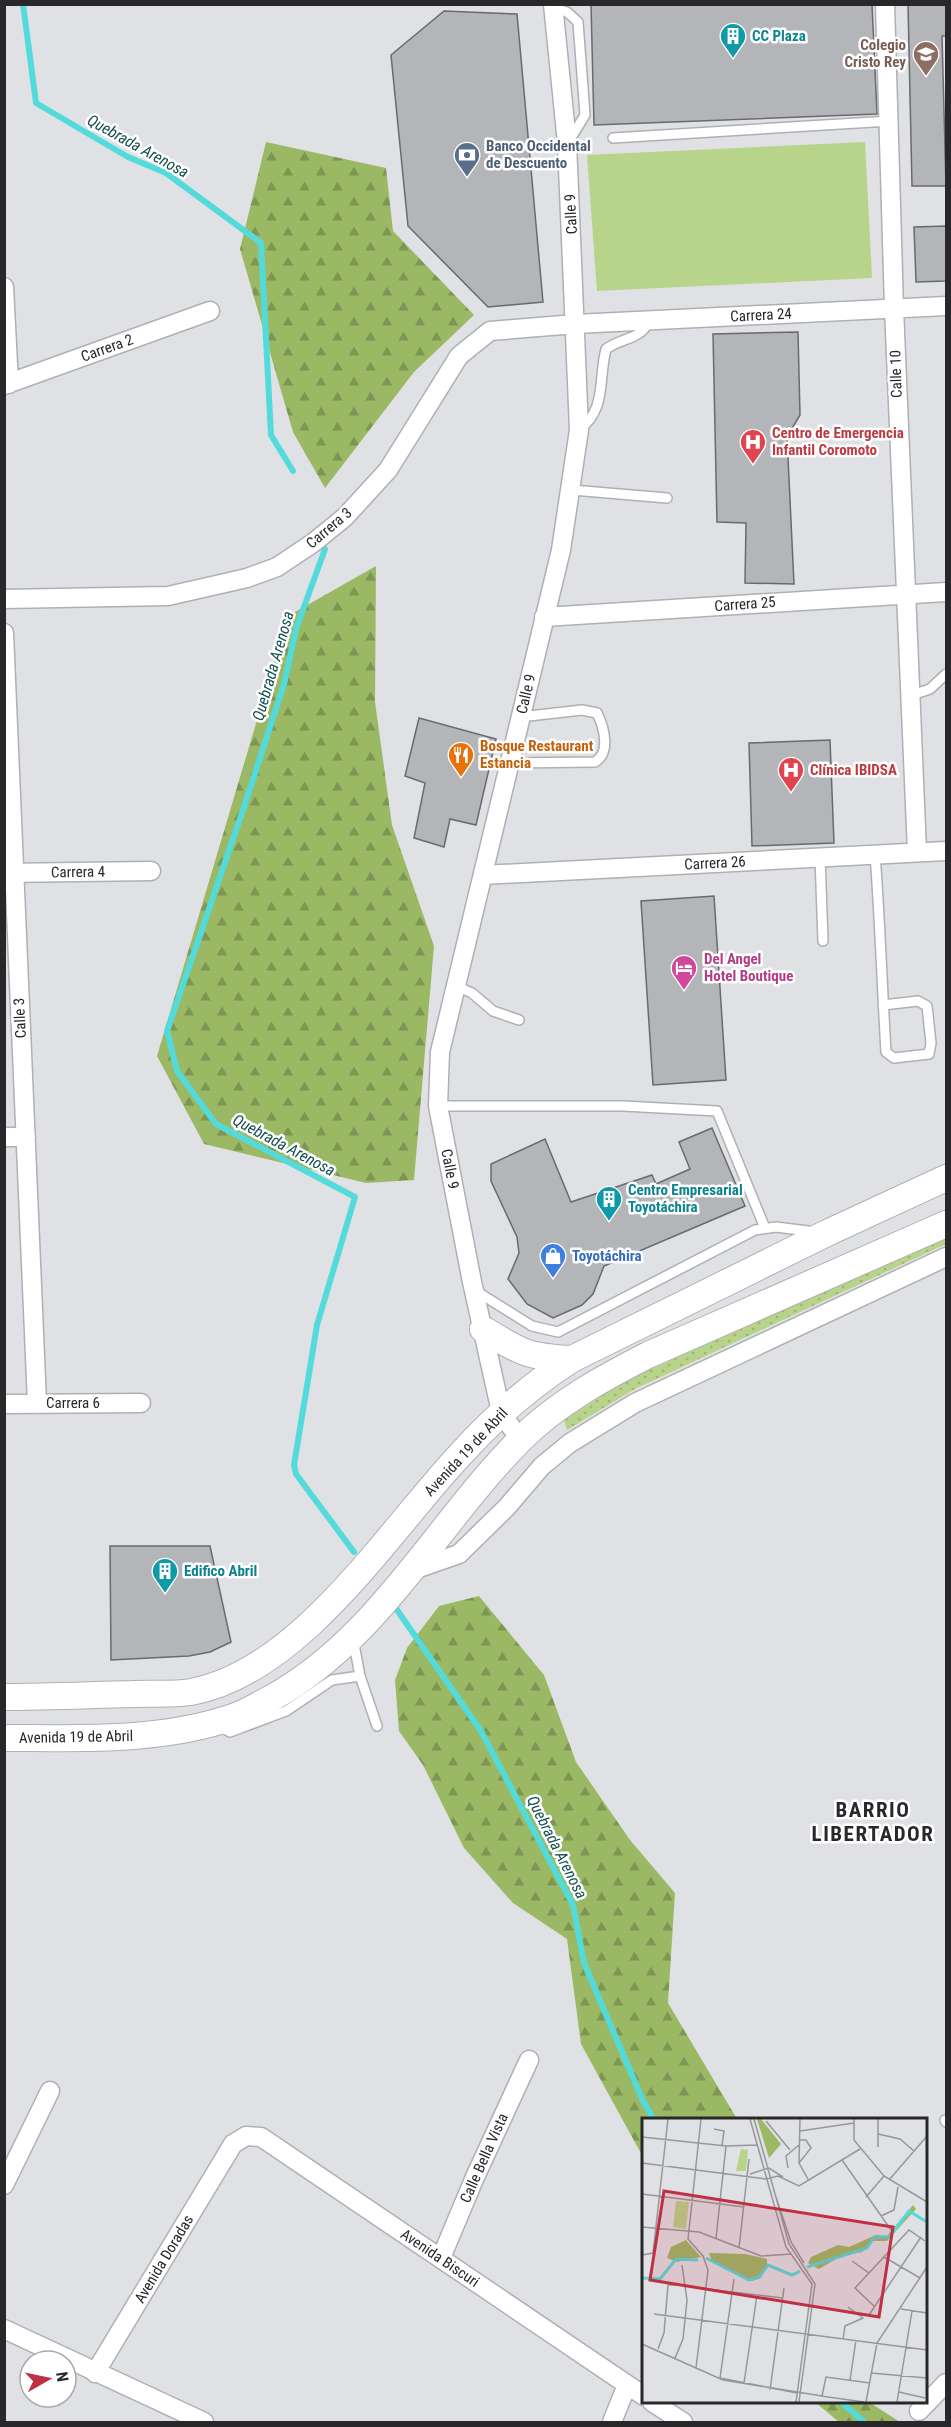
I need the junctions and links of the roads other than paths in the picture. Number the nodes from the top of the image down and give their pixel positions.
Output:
1 (885, 4) edge
2 (553, 6) edge
3 (890, 122) junction
4 (613, 138) dead end
5 (4, 286) edge
6 (946, 306) edge
7 (894, 308) junction
8 (210, 311) dead end
9 (649, 321) junction
10 (576, 324) junction
11 (7, 385) edge
12 (579, 430) junction
13 (572, 490) junction
14 (667, 498) dead end
15 (946, 592) edge
16 (905, 594) junction
17 (4, 599) edge
18 (544, 617) junction
19 (4, 633) edge
20 (946, 675) edge
21 (909, 696) junction
22 (520, 717) junction
23 (509, 763) junction
24 (946, 851) edge
25 (917, 852) junction
26 (875, 854) junction
27 (820, 857) junction
28 (151, 871) dead end
29 (9, 873) edge
30 (483, 875) junction
31 (823, 941) dead end
32 (454, 985) junction
33 (883, 1005) junction
34 (519, 1020) dead end
35 (438, 1106) junction
36 (4, 1137) edge
37 (26, 1137) junction
38 (946, 1178) edge
39 (946, 1224) edge
40 (765, 1228) junction
41 (827, 1233) junction
42 (946, 1257) edge
43 (473, 1289) junction
44 (483, 1329) junction
45 (572, 1359) junction
46 (38, 1403) junction
47 (141, 1403) dead end
48 (4, 1404) edge
49 (501, 1412) junction
50 (520, 1440) junction
51 (413, 1569) junction
52 (352, 1636) junction
53 (360, 1676) junction
54 (4, 1697) edge
55 (213, 1723) junction
56 (378, 1726) dead end
57 (4, 1738) edge
58 (529, 2060) dead end
59 (50, 2091) dead end
60 (233, 2144) joint
61 (12, 2148) edge
62 (4, 2186) edge
63 (441, 2258) junction
64 (4, 2329) edge
65 (96, 2373) junction
66 (946, 2384) edge
67 (627, 2385) junction
68 (642, 2395) edge
69 (654, 2403) edge
70 (919, 2411) dead end
71 (204, 2422) edge
72 (612, 2422) edge
73 (683, 2422) edge

1 - 3 street, Calle 10
2 - 10 street, Calle 9
3 - 4 lane
3 - 7 street, Calle 10
5 - 11 street
6 - 7 street, Carrera 24
7 - 9 street, Carrera 24
7 - 16 street, Calle 10
8 - 11 street, Carrera 2
9 - 10 street, Carrera 24
9 - 12 lane
10 - 12 street, Calle 9
10 - 17 street, Carrera 3
12 - 13 street, Calle 9
13 - 14 lane
13 - 18 street, Calle 9
15 - 16 street, Carrera 25
16 - 18 street, Carrera 25
16 - 21 street, Calle 10
18 - 22 street, Calle 9
19 - 29 street, Calle 3
20 - 21 lane
21 - 25 street, Calle 10
22 - 23 street, Calle 9
22 - 23 lane
23 - 30 street, Calle 9
24 - 25 street, Carrera 26
25 - 26 street, Carrera 26
26 - 27 street, Carrera 26
26 - 33 lane
27 - 30 street, Carrera 26
27 - 31 lane
28 - 29 street, Carrera 4
29 - 37 street, Calle 3
30 - 32 street, Calle 9
32 - 34 lane
32 - 35 street, Calle 9
33 - 33 lane
35 - 40 lane
35 - 43 street, Calle 9
36 - 37 street
37 - 46 street, Calle 3
38 - 41 main road, Avenida 19 de Abril
39 - 50 main road, Avenida 19 de Abril
40 - 41 lane
40 - 43 lane
41 - 45 main road, Avenida 19 de Abril
42 - 51 street
43 - 44 street, Calle 9
44 - 45 main road
44 - 49 street, Calle 9
45 - 49 main road, Avenida 19 de Abril
46 - 47 street, Carrera 6
46 - 48 street, Carrera 6
49 - 50 street, Calle 9
49 - 54 main road, Avenida 19 de Abril
50 - 51 main road, Avenida 19 de Abril
51 - 52 main road, Avenida 19 de Abril
52 - 53 lane
52 - 55 main road, Avenida 19 de Abril
53 - 55 lane
53 - 56 lane
55 - 57 main road, Avenida 19 de Abril
58 - 63 street, Calle Bella Vista
59 - 61 street
60 - 63 street, Avenida Biscuri
60 - 65 street, Avenida Doradas
61 - 62 street
63 - 67 street, Avenida Biscuri
64 - 65 street
65 - 71 street
66 - 70 street
67 - 68 street, Avenida Biscuri
67 - 72 street
69 - 73 street

